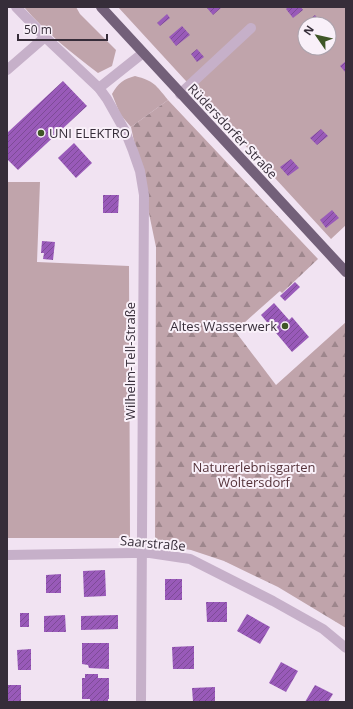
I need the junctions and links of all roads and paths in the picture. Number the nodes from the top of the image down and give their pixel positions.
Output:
1 (16, 7) edge
2 (101, 7) edge
3 (251, 28) dead end
4 (45, 37) junction
5 (143, 53) junction
6 (7, 70) edge
7 (99, 88) junction
8 (180, 94) junction
9 (346, 272) edge
10 (142, 553) junction
11 (7, 555) edge
12 (346, 648) edge
13 (141, 702) edge

1 - 4 street, Wilhelm-Tell-Straße
2 - 5 main road, Rüdersdorfer Straße
3 - 8 street
4 - 6 street
4 - 7 street, Wilhelm-Tell-Straße
5 - 7 street
5 - 8 main road, Rüdersdorfer Straße
7 - 10 street, Wilhelm-Tell-Straße
8 - 9 main road, Rüdersdorfer Straße
10 - 11 street, Saarstraße
10 - 12 street, Saarstraße
10 - 13 street, Wilhelm-Tell-Straße

